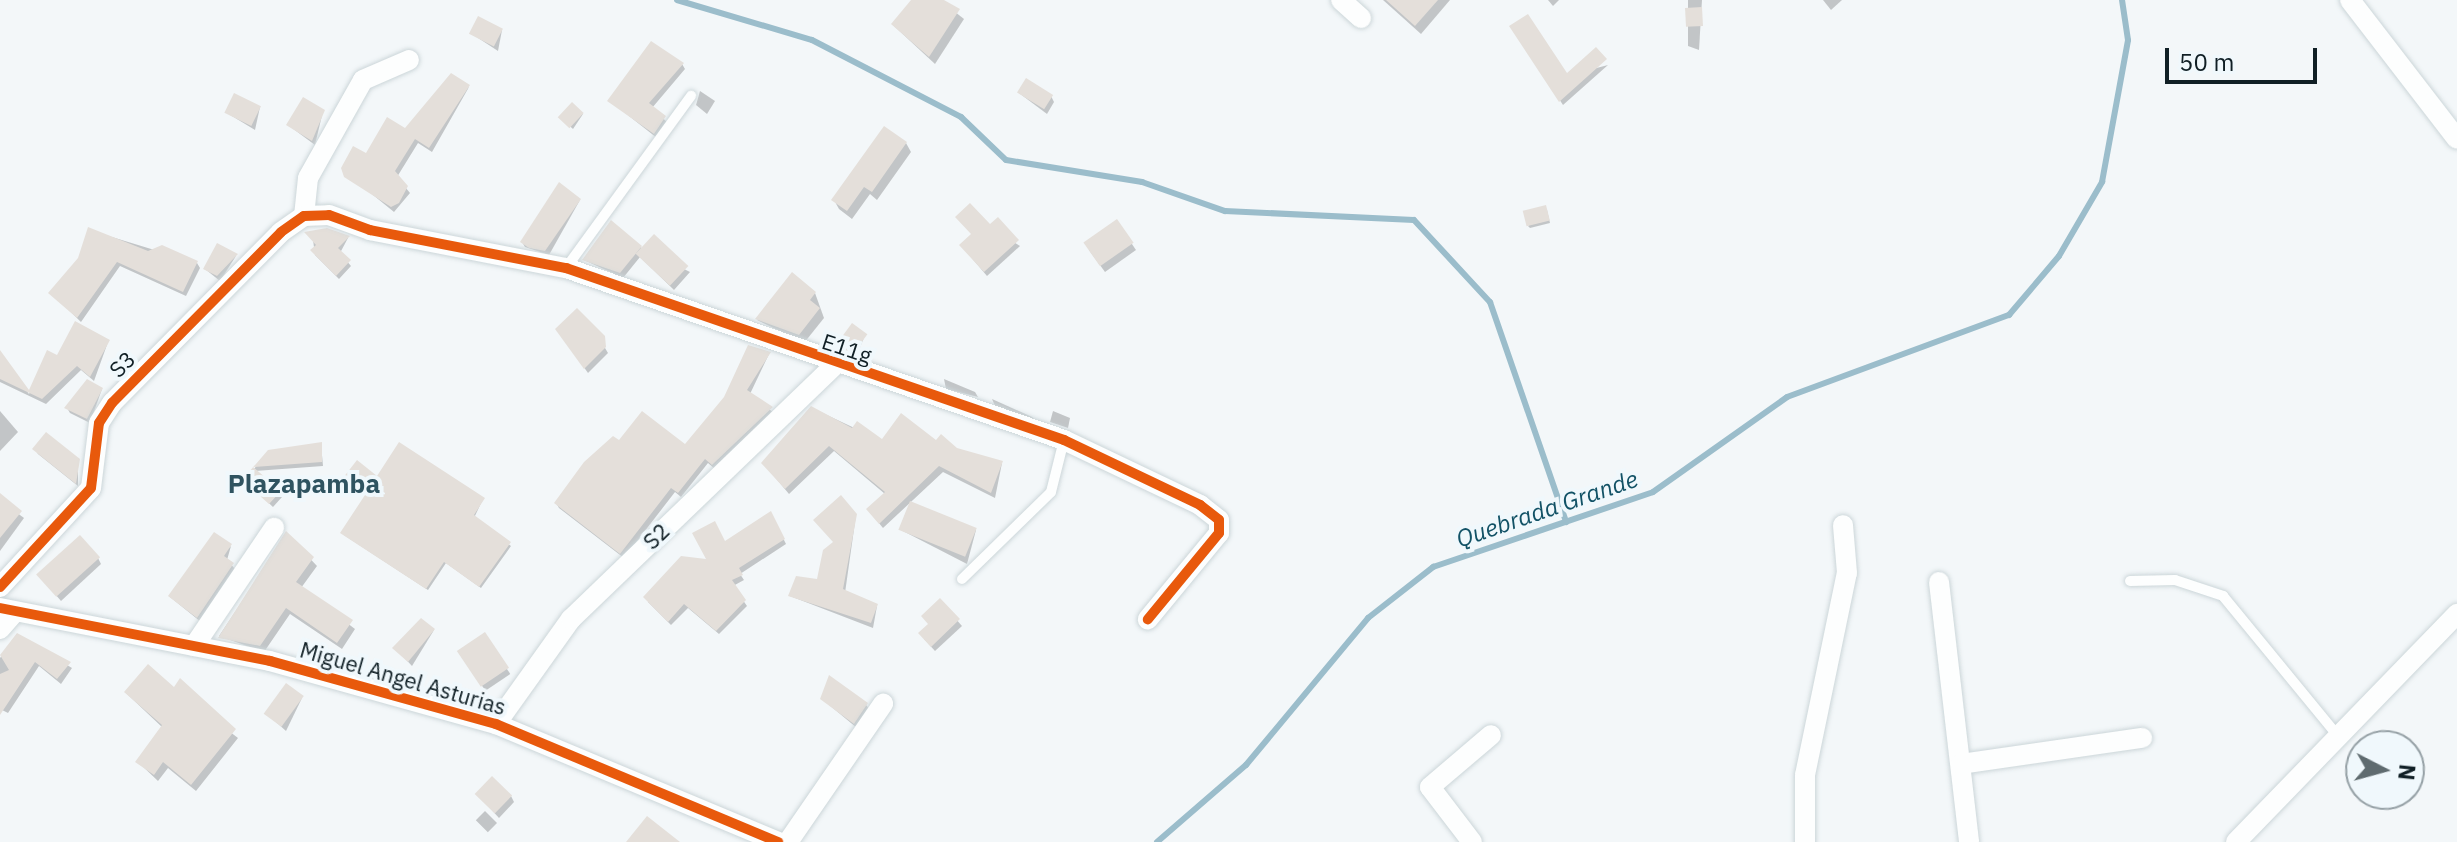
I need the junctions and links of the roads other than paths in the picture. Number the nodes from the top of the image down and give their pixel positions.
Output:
1 (1341, 0) edge
2 (2350, 0) edge
3 (1361, 18) dead end
4 (409, 60) dead end
5 (691, 96) dead end
6 (2457, 139) edge
7 (304, 216) junction
8 (566, 268) junction
9 (835, 365) junction
10 (1064, 440) junction
11 (1843, 525) dead end
12 (274, 528) dead end
13 (962, 579) dead end
14 (2130, 581) dead end
15 (1939, 582) dead end
16 (0, 587) edge
17 (8, 610) edge
18 (2457, 614) edge
19 (1148, 619) dead end
20 (0, 629) edge
21 (194, 646) junction
22 (883, 704) dead end
23 (496, 724) junction
24 (1491, 735) dead end
25 (2338, 736) junction
26 (2142, 738) dead end
27 (1961, 764) junction
28 (778, 842) edge
29 (788, 842) edge
30 (1472, 842) edge
31 (1805, 842) edge
32 (1969, 842) edge
33 (2236, 842) edge

1 - 3 street
2 - 6 street
4 - 7 street
5 - 8 lane
7 - 8 street, E11g
7 - 16 street, S3
8 - 9 street, E11g
9 - 10 street, E11g
9 - 23 street, S2
10 - 13 lane
10 - 19 street, E11g
11 - 31 street
12 - 21 street
14 - 25 lane
15 - 27 street
17 - 20 street
17 - 21 street, Miguel Angel Asturias
18 - 25 street
21 - 23 street, Miguel Angel Asturias
22 - 29 street
23 - 28 street, Miguel Angel Asturias
24 - 30 street
25 - 33 street
26 - 27 street
27 - 32 street

